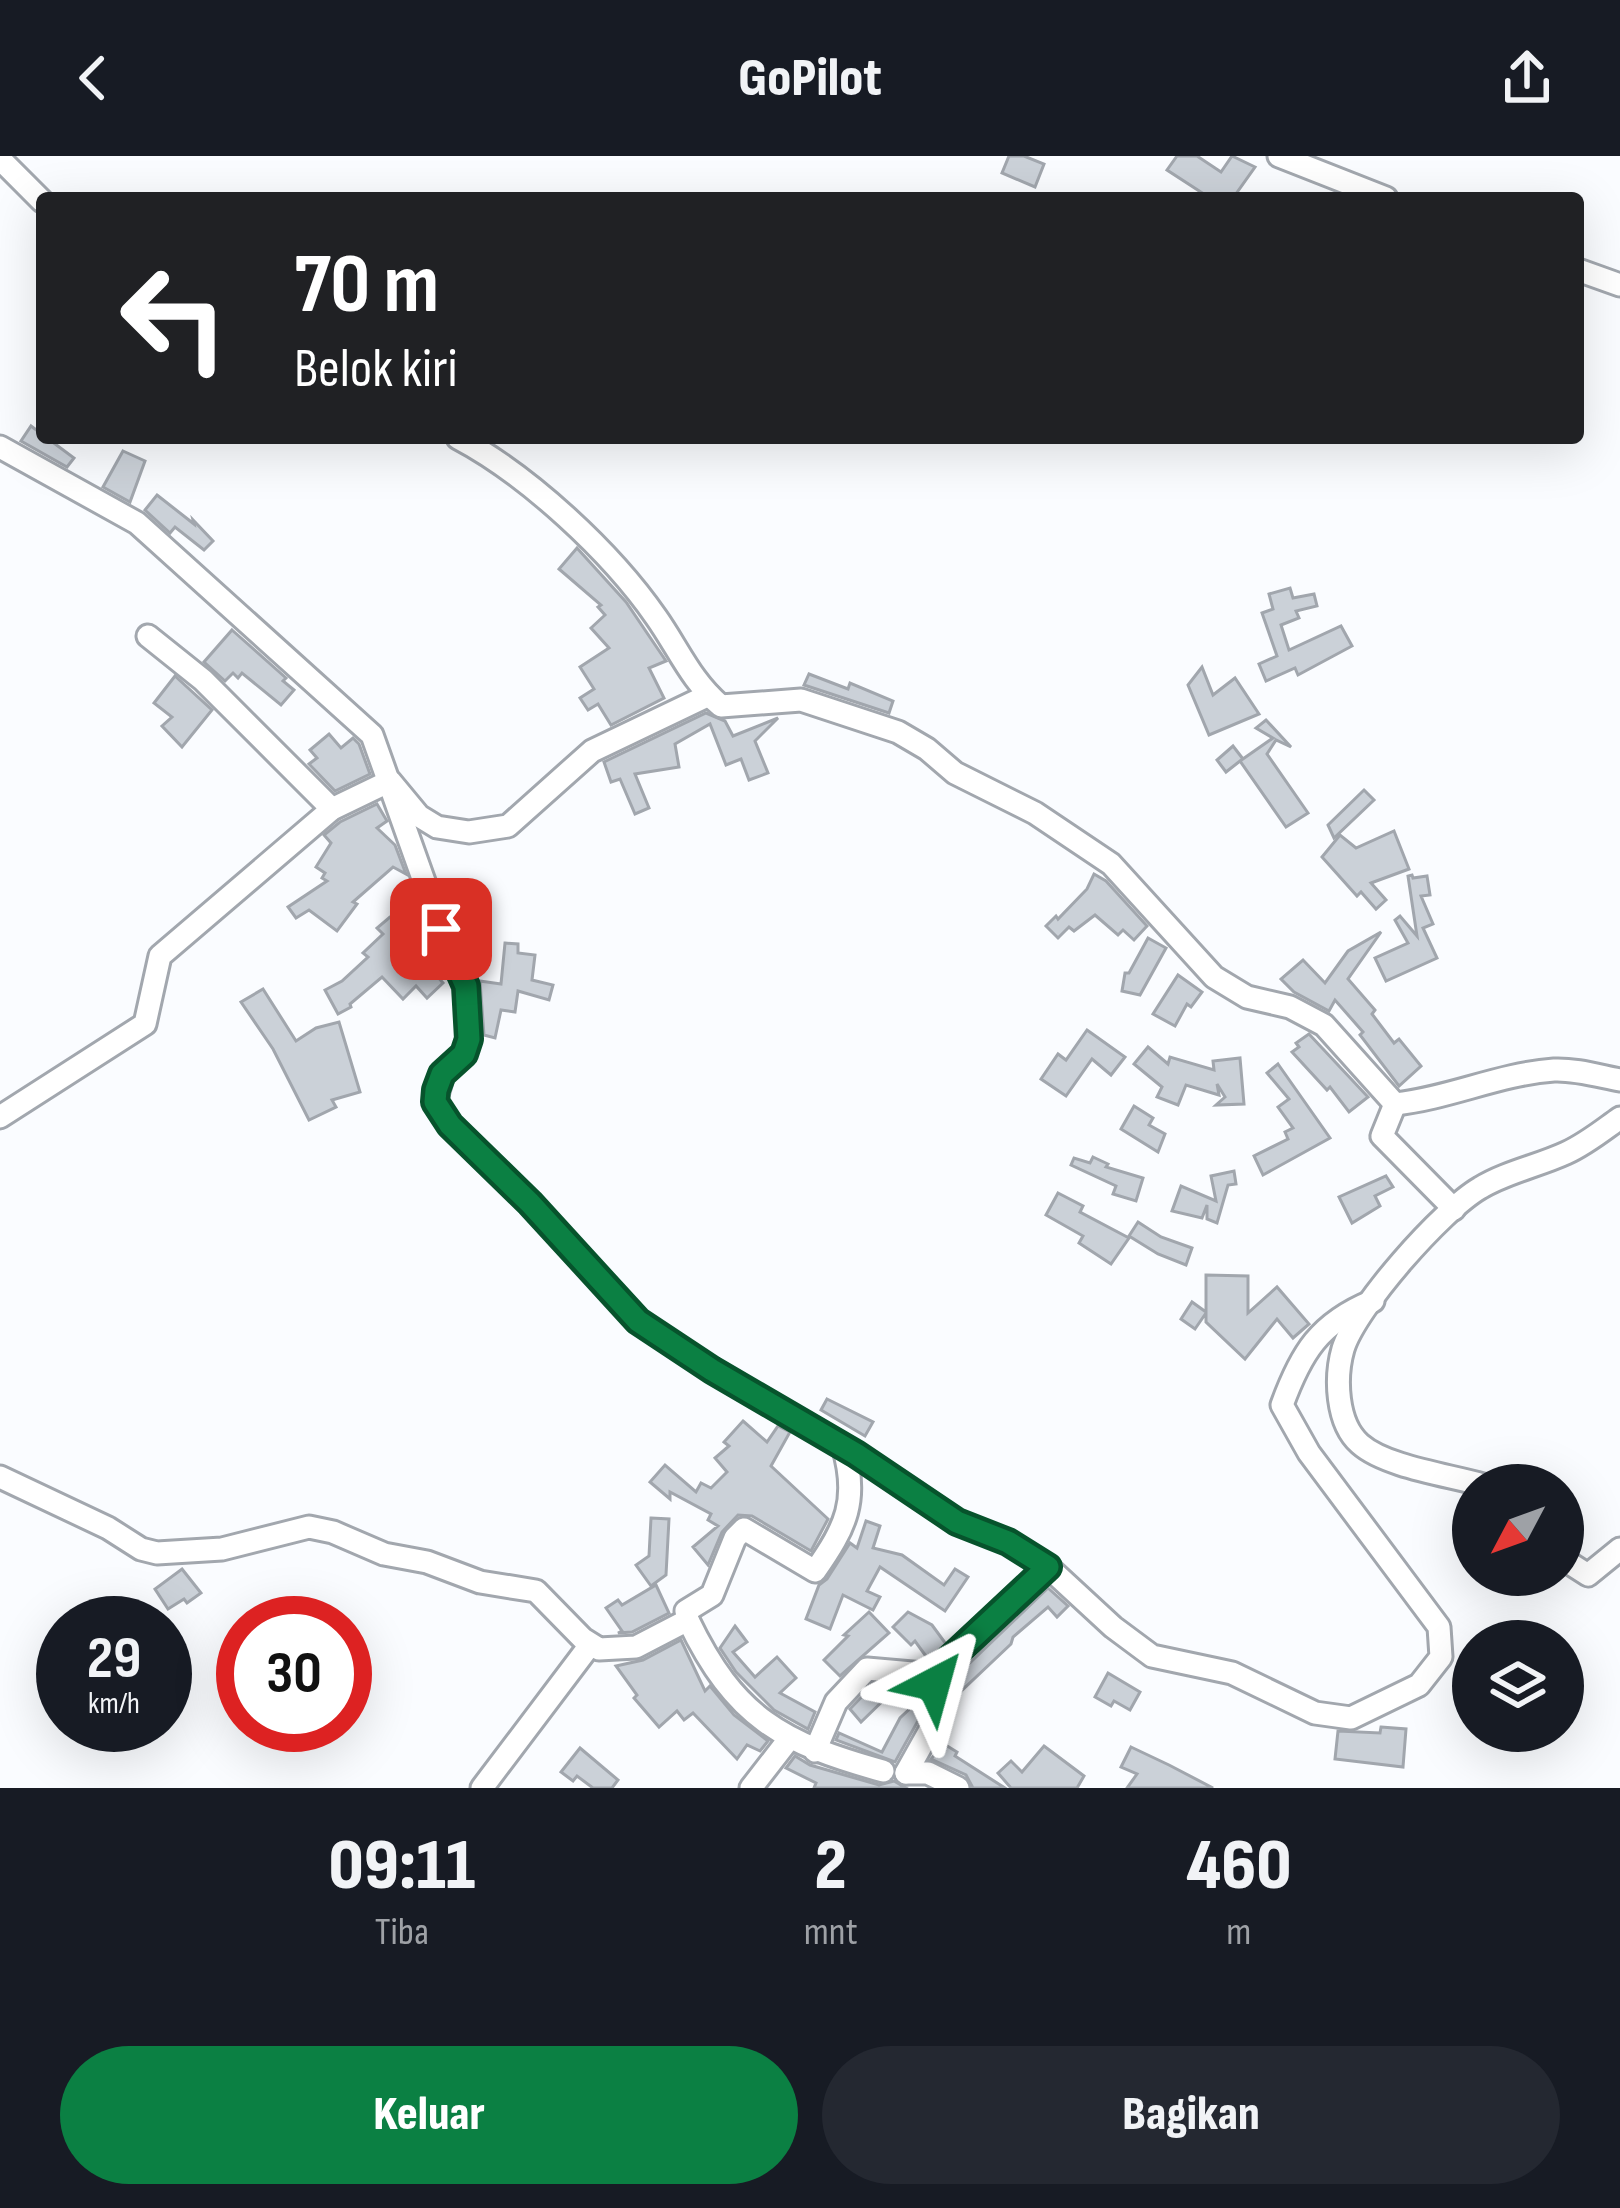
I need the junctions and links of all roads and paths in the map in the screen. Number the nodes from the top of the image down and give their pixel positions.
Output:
1 (1279, 156) edge
2 (0, 159) edge
3 (1368, 192) edge
4 (36, 195) edge
5 (1584, 272) edge
6 (1620, 285) edge
7 (470, 444) edge
8 (0, 447) edge
9 (148, 636) dead end
10 (709, 695) junction
11 (390, 781) junction
12 (332, 809) junction
13 (1620, 1080) edge
14 (1395, 1104) junction
15 (0, 1117) edge
16 (1620, 1118) edge
17 (1454, 1209) junction
18 (1373, 1300) junction
19 (843, 1447) junction
20 (0, 1477) edge
21 (1452, 1477) edge
22 (1620, 1550) edge
23 (1048, 1567) junction
24 (1584, 1573) edge
25 (688, 1620) junction
26 (590, 1645) junction
27 (935, 1675) junction
28 (789, 1739) junction
29 (815, 1751) junction
30 (883, 1771) dead end
31 (482, 1788) edge
32 (751, 1788) edge
33 (958, 1788) edge

1 - 3 street
2 - 4 street
5 - 6 street
7 - 10 street
8 - 11 street
9 - 12 street
10 - 11 street
10 - 14 street
11 - 12 street
11 - 19 street
12 - 15 street
13 - 14 street
14 - 17 street
16 - 17 street
17 - 18 street
18 - 21 street
18 - 23 street
19 - 23 street
19 - 25 street
20 - 26 street
22 - 24 street
23 - 27 street
25 - 26 street
25 - 28 street
26 - 31 street
27 - 29 street
27 - 33 street
28 - 29 street
28 - 32 street
29 - 30 street

